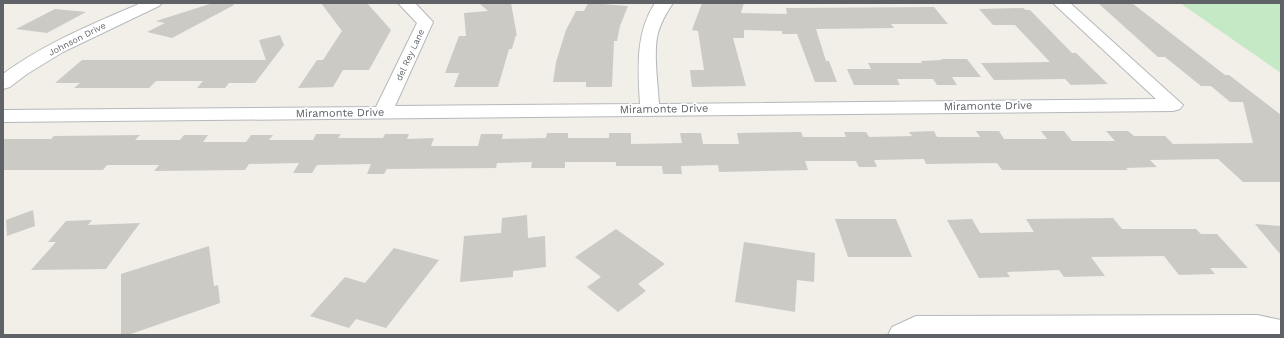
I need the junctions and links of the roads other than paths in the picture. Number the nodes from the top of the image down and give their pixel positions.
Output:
1 (154, 3) edge
2 (406, 3) edge
3 (665, 3) edge
4 (1061, 3) edge
5 (3, 83) edge
6 (650, 110) junction
7 (383, 112) junction
8 (3, 116) edge
9 (1281, 331) edge
10 (902, 335) edge

1 - 5 street, Johnson Drive
2 - 7 street, del Rey Lane
3 - 6 street
4 - 6 street, Miramonte Drive
6 - 7 street, Miramonte Drive
7 - 8 street, Miramonte Drive
9 - 10 street

